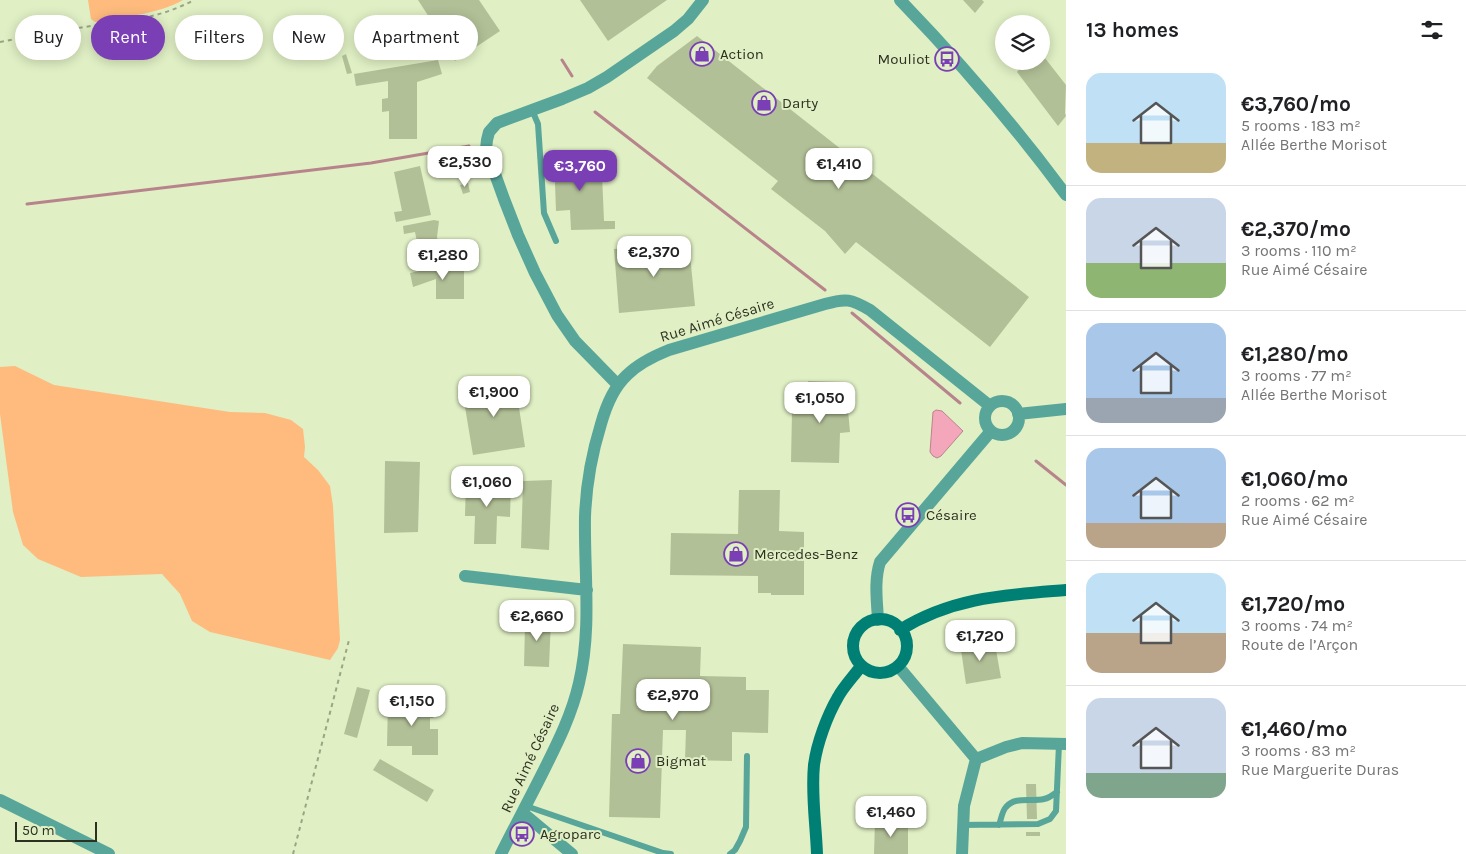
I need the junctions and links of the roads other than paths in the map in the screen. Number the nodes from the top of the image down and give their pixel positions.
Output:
1 (703, 0) edge
2 (900, 0) edge
3 (532, 110) junction
4 (1066, 194) edge
5 (556, 241) dead end
6 (618, 385) junction
7 (990, 406) junction
8 (1066, 409) edge
9 (1018, 414) junction
10 (991, 431) junction
11 (465, 576) dead end
12 (587, 590) junction
13 (1066, 590) edge
14 (878, 620) junction
15 (900, 630) junction
16 (861, 666) junction
17 (898, 666) junction
18 (1063, 744) edge
19 (747, 756) dead end
20 (976, 759) junction
21 (1057, 792) junction
22 (0, 800) edge
23 (525, 809) junction
24 (962, 825) junction
25 (999, 825) junction
26 (108, 854) edge
27 (501, 854) edge
28 (572, 854) edge
29 (670, 854) edge
30 (730, 854) edge
31 (817, 854) edge
32 (962, 854) edge

1 - 3 street
2 - 4 street
3 - 5 lane
3 - 6 street
6 - 7 street, Rue Aimé Césaire
6 - 12 street, Rue Aimé Césaire
7 - 9 street
7 - 10 street
8 - 9 street
9 - 10 street
10 - 14 street
11 - 12 street
12 - 23 street, Rue Aimé Césaire
13 - 15 street
14 - 15 street
14 - 16 street
15 - 17 street
16 - 17 street
16 - 31 street
17 - 20 street
18 - 20 street
18 - 21 lane
19 - 30 lane
20 - 24 street
21 - 25 lane
21 - 25 lane
22 - 26 street
23 - 27 street, Rue Aimé Césaire
23 - 28 street
23 - 29 lane
24 - 25 lane
24 - 32 street

